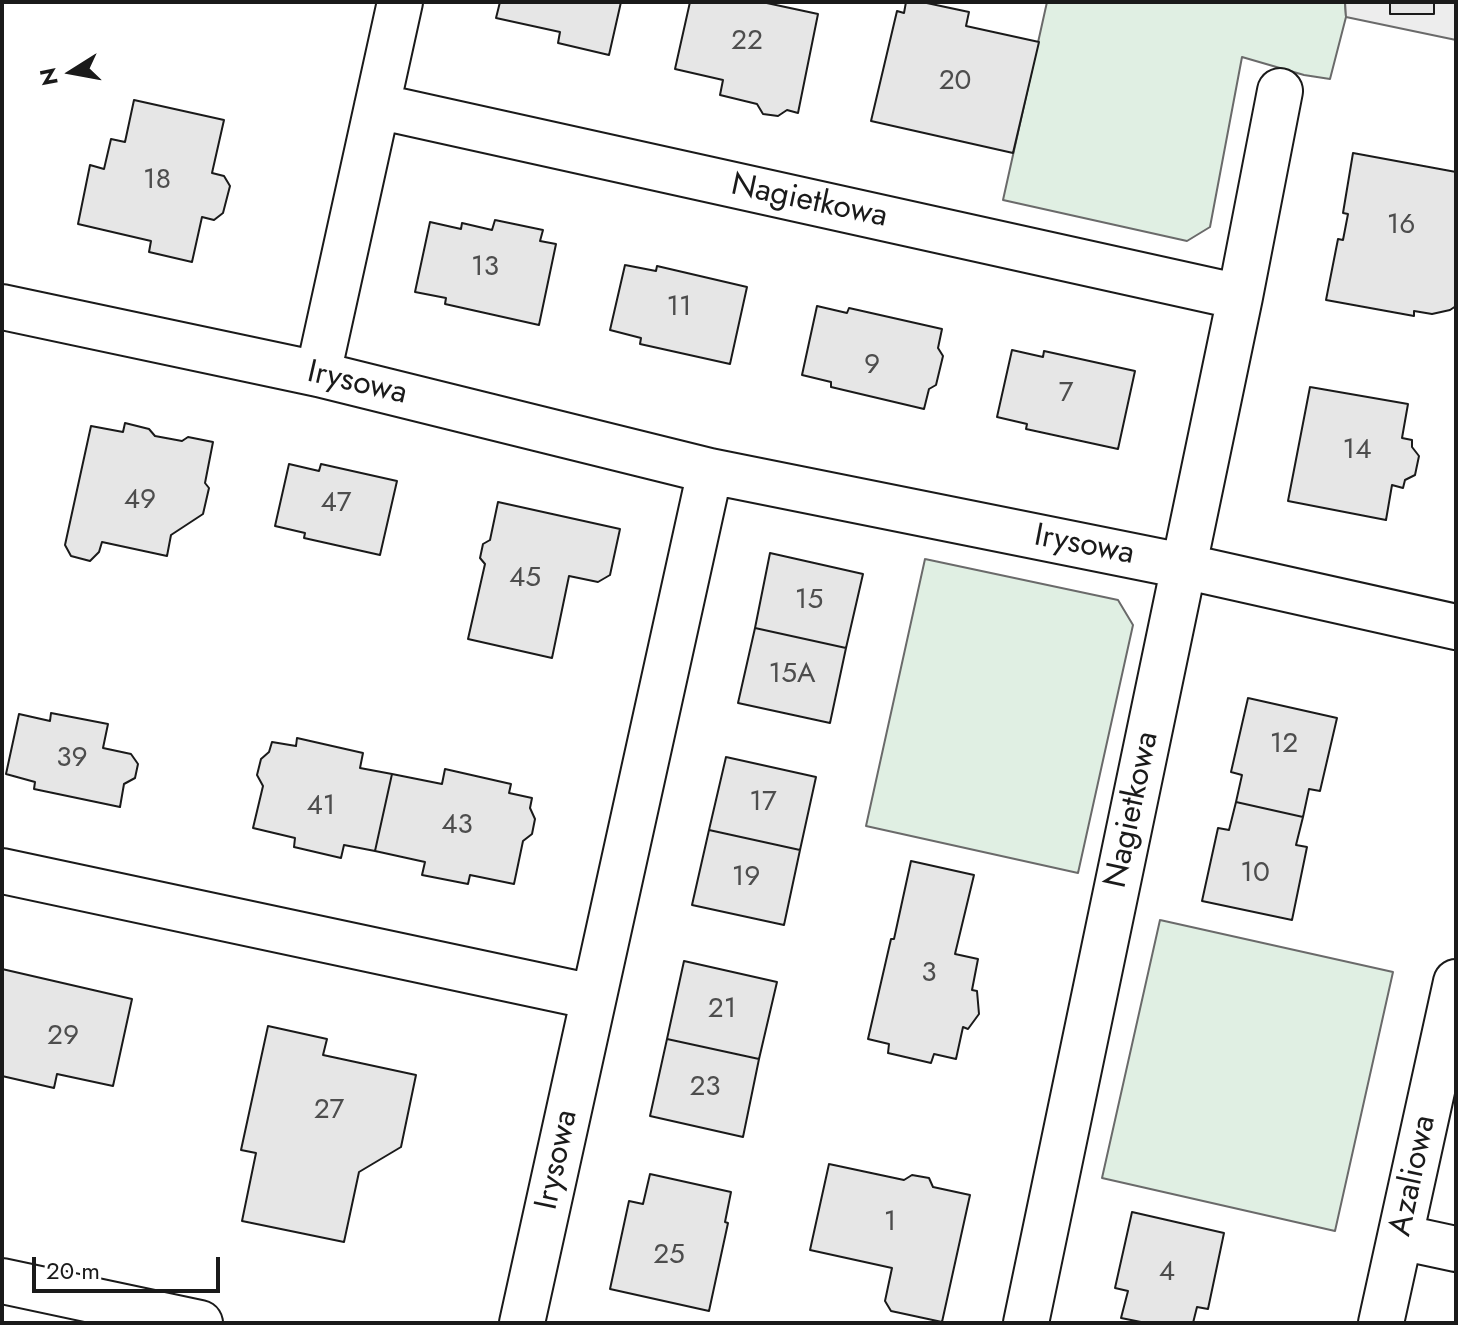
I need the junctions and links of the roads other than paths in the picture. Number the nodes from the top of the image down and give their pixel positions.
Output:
1 (400, 2) edge
2 (1280, 91) dead end
3 (377, 106) junction
4 (1240, 297) junction
5 (2, 307) edge
6 (318, 374) junction
7 (710, 471) junction
8 (1183, 566) junction
9 (1456, 627) edge
10 (2, 871) edge
11 (1456, 982) edge
12 (593, 997) junction
13 (1400, 1237) junction
14 (1456, 1249) edge
15 (2, 1281) edge
16 (200, 1323) edge
17 (522, 1323) edge
18 (1026, 1323) edge
19 (1381, 1323) edge

1 - 3 street
2 - 4 street, Nagietkowa
3 - 4 street, Nagietkowa
3 - 6 street
4 - 8 street, Nagietkowa
5 - 6 street, Irysowa
6 - 7 street, Irysowa
7 - 8 street, Irysowa
7 - 12 street, Irysowa
8 - 9 street, Irysowa
8 - 18 street, Nagietkowa
10 - 12 street
11 - 13 street, Azaliowa
12 - 17 street, Irysowa
13 - 14 street
13 - 19 street, Azaliowa
15 - 16 street

